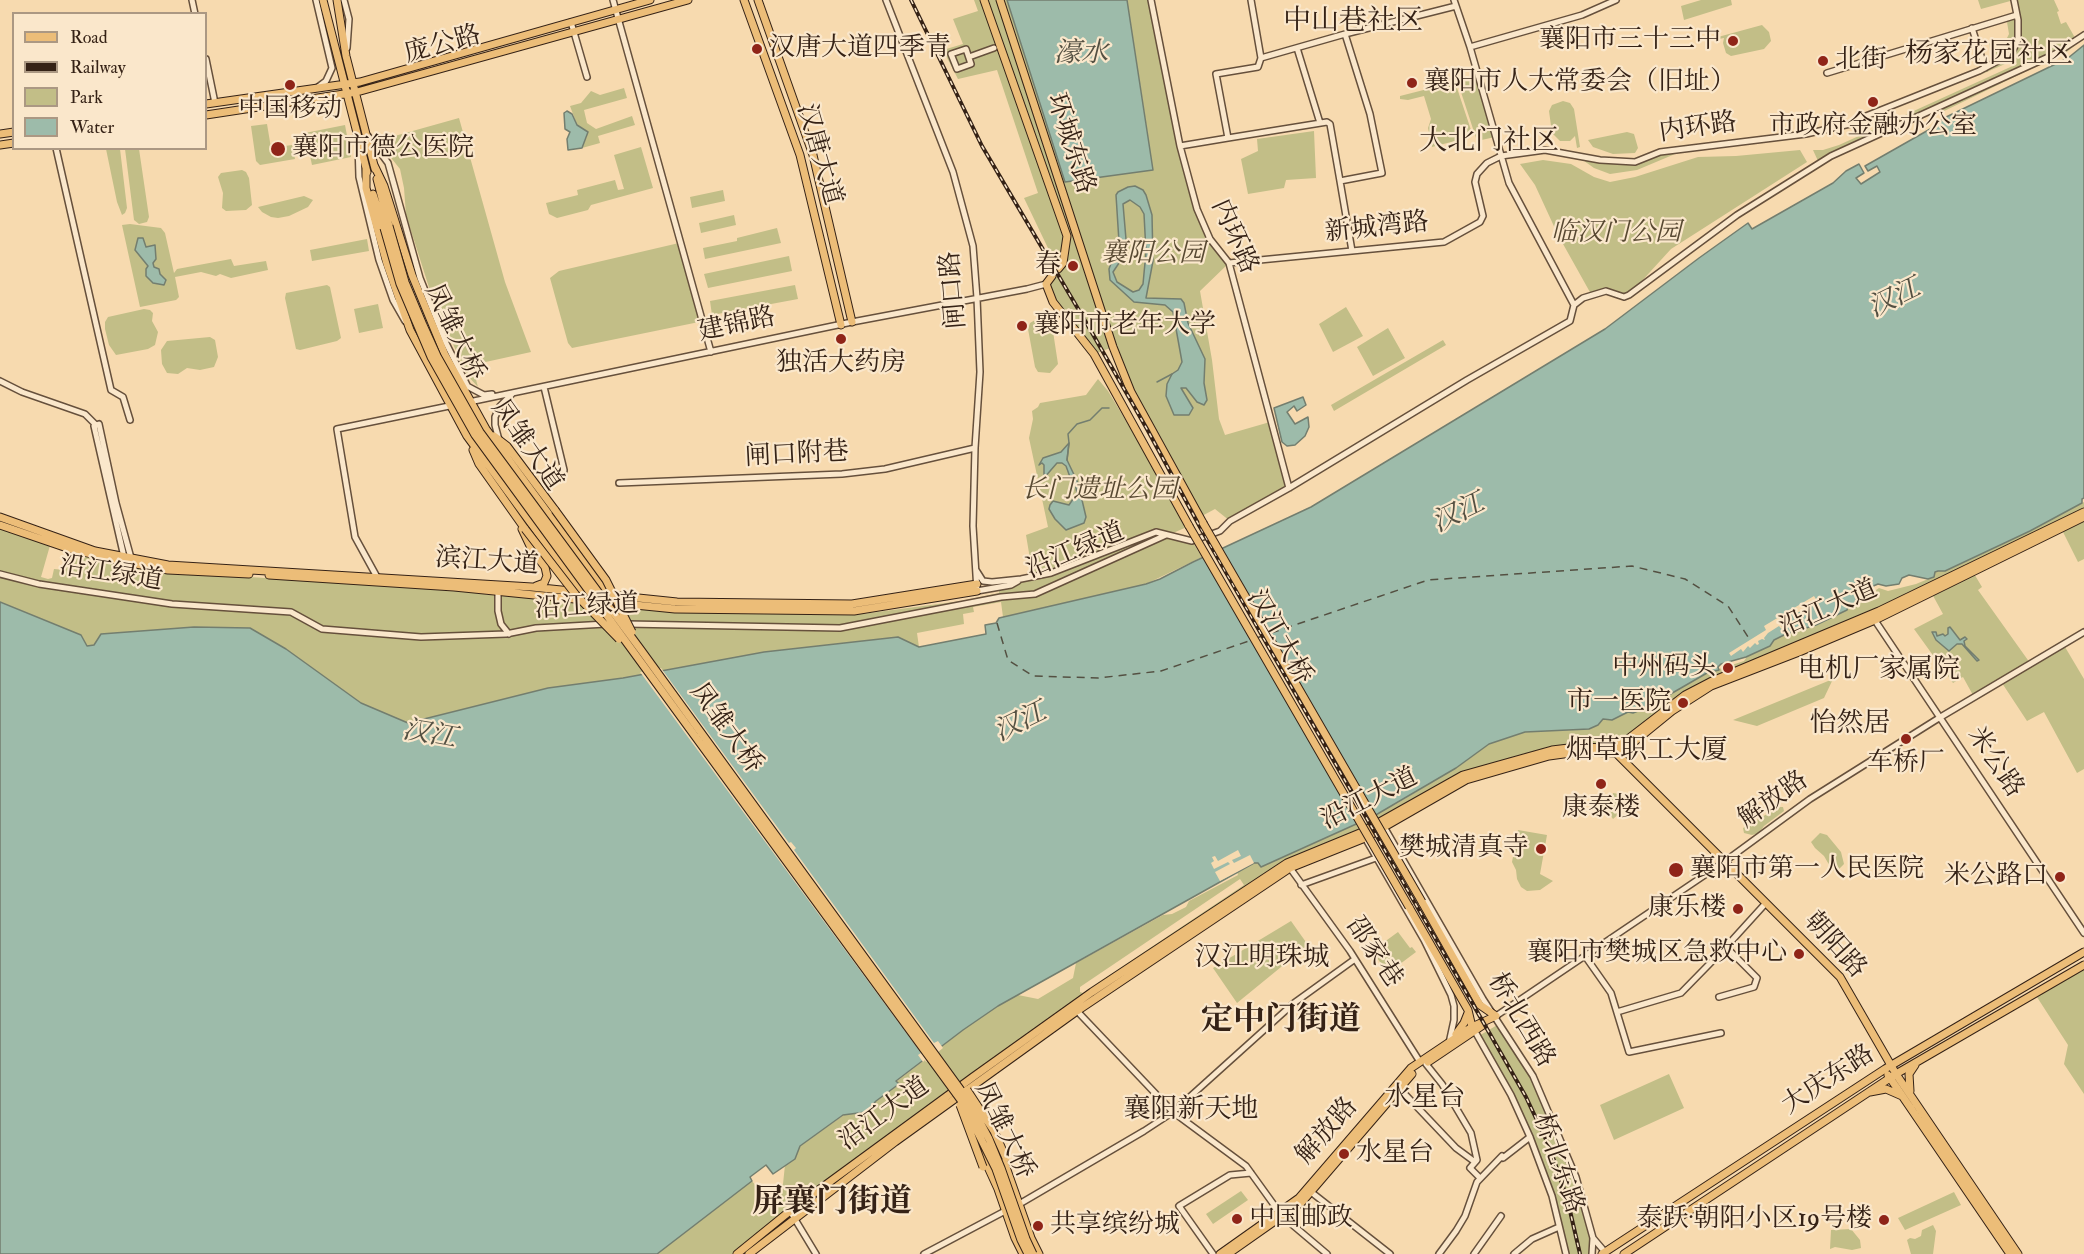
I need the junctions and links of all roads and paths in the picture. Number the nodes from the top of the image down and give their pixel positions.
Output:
1 (315, 0) edge
2 (323, 0) edge
3 (337, 0) edge
4 (344, 0) edge
5 (613, 0) edge
6 (650, 0) edge
7 (688, 0) edge
8 (744, 0) edge
9 (758, 0) edge
10 (886, 0) edge
11 (984, 0) edge
12 (1000, 0) edge
13 (1151, 0) edge
14 (1251, 0) edge
15 (1616, 0) edge
16 (2014, 0) edge
17 (1455, 3) edge
18 (616, 10) junction
19 (2017, 15) junction
20 (618, 20) junction
21 (571, 22) junction
22 (1972, 28) junction
23 (574, 32) junction
24 (1345, 34) junction
25 (2084, 35) edge
26 (1470, 47) junction
27 (994, 48) dead end
28 (1297, 48) junction
29 (346, 56) junction
30 (969, 57) dead end
31 (1262, 58) junction
32 (207, 64) edge
33 (1985, 68) junction
34 (1827, 73) dead end
35 (587, 77) dead end
36 (354, 83) junction
37 (344, 85) junction
38 (316, 88) junction
39 (357, 92) junction
40 (346, 94) junction
41 (215, 103) junction
42 (207, 104) edge
43 (207, 115) edge
44 (1320, 123) junction
45 (367, 134) junction
46 (358, 136) junction
47 (1228, 138) junction
48 (1496, 140) junction
49 (1180, 146) junction
50 (56, 150) edge
51 (1513, 154) junction
52 (1501, 156) junction
53 (1487, 163) junction
54 (374, 165) junction
55 (366, 168) junction
56 (1340, 182) junction
57 (387, 227) junction
58 (1352, 251) junction
59 (1229, 263) junction
60 (1087, 266) joint
61 (1058, 269) dead end
62 (1052, 276) dead end
63 (1046, 284) junction
64 (1034, 288) junction
65 (977, 298) junction
66 (1053, 303) junction
67 (1574, 305) junction
68 (852, 322) junction
69 (841, 325) junction
70 (409, 328) junction
71 (711, 352) junction
72 (458, 380) junction
73 (0, 381) edge
74 (468, 387) junction
75 (544, 387) junction
76 (514, 393) junction
77 (471, 402) junction
78 (450, 406) junction
79 (130, 420) dead end
80 (486, 429) junction
81 (467, 436) junction
82 (499, 440) junction
83 (975, 448) junction
84 (564, 470) dead end
85 (619, 483) dead end
86 (1289, 488) junction
87 (2084, 512) edge
88 (0, 517) edge
89 (2084, 517) edge
90 (518, 518) junction
91 (0, 525) edge
92 (1167, 534) junction
93 (128, 557) junction
94 (588, 567) junction
95 (976, 570) junction
96 (0, 574) edge
97 (377, 577) junction
98 (1021, 579) junction
99 (532, 587) junction
100 (977, 588) junction
101 (999, 588) junction
102 (498, 591) junction
103 (581, 592) junction
104 (608, 595) junction
105 (1001, 597) junction
106 (644, 599) junction
107 (587, 600) junction
108 (614, 603) junction
109 (1873, 617) junction
110 (2084, 632) edge
111 (509, 633) junction
112 (638, 653) junction
113 (1939, 718) junction
114 (1614, 751) junction
115 (1382, 824) junction
116 (1363, 835) junction
117 (1376, 858) junction
118 (1724, 862) junction
119 (1290, 868) junction
120 (1301, 885) junction
121 (1766, 904) junction
122 (2084, 933) edge
123 (1726, 947) junction
124 (2084, 952) edge
125 (1585, 956) junction
126 (1355, 959) junction
127 (2084, 965) edge
128 (1719, 997) dead end
129 (1468, 1010) junction
130 (1077, 1011) junction
131 (1617, 1012) junction
132 (1496, 1016) junction
133 (1473, 1029) junction
134 (1721, 1033) dead end
135 (1449, 1043) junction
136 (931, 1053) junction
137 (1885, 1054) junction
138 (1917, 1062) junction
139 (1423, 1063) junction
140 (1891, 1065) junction
141 (1884, 1070) junction
142 (1893, 1076) junction
143 (967, 1086) junction
144 (1400, 1089) junction
145 (1868, 1093) junction
146 (1906, 1095) junction
147 (953, 1097) junction
148 (1173, 1112) junction
149 (1530, 1137) junction
150 (1475, 1162) junction
151 (1251, 1173) junction
152 (1480, 1178) junction
153 (1012, 1182) junction
154 (998, 1189) junction
155 (1311, 1192) junction
156 (1020, 1204) junction
157 (790, 1211) junction
158 (1005, 1211) junction
159 (1281, 1214) junction
160 (1501, 1216) dead end
161 (795, 1219) junction
162 (1559, 1227) junction
163 (1593, 1238) junction
164 (1604, 1253) edge
165 (737, 1254) edge
166 (749, 1254) edge
167 (816, 1254) edge
168 (924, 1254) edge
169 (1023, 1254) edge
170 (1028, 1254) edge
171 (1033, 1254) edge
172 (1039, 1254) edge
173 (1213, 1254) edge
174 (1220, 1254) edge
175 (1228, 1254) edge
176 (1328, 1254) edge
177 (1390, 1254) edge
178 (1439, 1254) edge
179 (1474, 1254) edge
180 (1514, 1254) edge
181 (1566, 1254) edge
182 (1592, 1254) edge
183 (1624, 1254) edge
184 (2010, 1254) edge
185 (2018, 1254) edge

1 - 38 street
2 - 37 main road, 凤雏大道
3 - 29 main road, 凤雏大道
4 - 29 street
5 - 18 street
6 - 18 main road, 庞公路
7 - 20 main road, 庞公路
8 - 69 main road, 汉唐大道
9 - 68 main road, 汉唐大道
10 - 65 street, 闸口路
11 - 61 main road, 环城东路
12 - 60 main road, 环城东路
13 - 49 street, 内环路
14 - 31 street
15 - 26 street
16 - 19 street, 内环路
17 - 24 street
17 - 26 street
18 - 20 street
18 - 21 main road, 庞公路
19 - 22 street
19 - 33 street, 内环路
20 - 23 main road, 庞公路
20 - 71 street
21 - 23 street
21 - 36 main road, 庞公路
22 - 33 street
22 - 34 street
23 - 35 street
23 - 39 main road, 庞公路
24 - 28 street
24 - 56 street
25 - 67 street
26 - 48 street
27 - 30 street
28 - 31 street
28 - 44 street
29 - 36 main road, 凤雏大道
31 - 47 street
32 - 41 street
33 - 51 street, 内环路
36 - 37 main road, 庞公路
36 - 39 main road, 凤雏大道
37 - 38 main road, 庞公路
37 - 40 main road, 凤雏大道
38 - 41 main road, 庞公路
39 - 40 main road, 庞公路
39 - 45 main road, 凤雏大道
40 - 43 main road, 庞公路
40 - 46 main road, 凤雏大道
41 - 42 main road, 庞公路
44 - 47 street
44 - 56 street
45 - 54 main road, 凤雏大道
45 - 74 street
46 - 55 main road, 凤雏大道
46 - 70 street
47 - 49 street
48 - 51 street
48 - 52 street
48 - 53 street
49 - 59 street, 内环路
50 - 79 street
51 - 52 street, 内环路
52 - 53 street
52 - 67 street
53 - 58 street, 新城湾路
54 - 57 main road, 凤雏大道
54 - 72 main road, 凤雏大道
55 - 57 main road, 凤雏大道
55 - 70 main road, 凤雏大道
56 - 58 street
57 - 112 main road, 凤雏大桥, bridge
58 - 59 street, 新城湾路
59 - 86 street, 内环路
60 - 132 main road, 汉江大桥, bridge
62 - 63 main road
63 - 64 street, 建锦路
63 - 66 main road, 汉江大桥
64 - 65 street, 建锦路
64 - 66 street
65 - 68 street, 建锦路
65 - 83 street, 闸口路
66 - 129 main road, 汉江大桥, bridge
67 - 86 street
68 - 69 street, 建锦路
69 - 71 street, 建锦路
70 - 78 main road, 凤雏大道
71 - 75 street, 建锦路
72 - 74 street
72 - 77 main road, 凤雏大道
73 - 93 street
74 - 76 street
75 - 76 street, 建锦路
75 - 84 street
76 - 77 street, 建锦路
76 - 82 street
77 - 78 street, 建锦路
77 - 80 main road, 凤雏大道
78 - 81 main road, 凤雏大道
78 - 97 street, 建锦路
80 - 82 main road
80 - 94 main road, 凤雏大道
81 - 90 main road
81 - 103 main road, 凤雏大道
82 - 112 main road, bridge
83 - 85 street, 闸口附巷
83 - 95 street, 闸口路
86 - 92 street
87 - 109 main road, 沿江大道
88 - 93 main road, 滨江大道
89 - 109 main road, 沿江大道
90 - 99 main road
90 - 112 main road, bridge
91 - 102 main road, 滨江大道
92 - 98 street
92 - 105 street, 沿江绿道
93 - 97 main road, 滨江大道
94 - 104 main road, 凤雏大道
94 - 106 main road
95 - 98 street
95 - 100 street, 闸口路
96 - 111 street, 沿江绿道
97 - 99 main road, 滨江大道
98 - 101 street
99 - 103 main road, 滨江大道
100 - 101 street
100 - 106 main road, 滨江大道
100 - 108 main road, 滨江大道
101 - 105 street
102 - 107 main road, 滨江大道
102 - 111 street
103 - 104 main road, 滨江大道
103 - 107 main road, 凤雏大道
104 - 106 main road, 滨江大道
104 - 108 main road, 凤雏大道
105 - 111 street, 沿江绿道
107 - 108 main road, 滨江大道
109 - 113 street, 米公路
109 - 114 main road, 沿江大道
110 - 113 street, 解放路
112 - 136 main road, 凤雏大桥, bridge
113 - 118 street, 解放路
113 - 122 street, 米公路
114 - 115 main road, 沿江大道
114 - 118 main road, 朝阳路
115 - 116 main road, 沿江大道
115 - 132 street, 桥北西路
116 - 117 street
116 - 119 main road, 沿江大道
116 - 143 main road, 沿江大道
117 - 120 street
117 - 135 street
118 - 121 main road, 朝阳路
118 - 125 street, 解放路
119 - 120 street, 邵家巷
119 - 130 main road, 沿江大道
120 - 126 street, 邵家巷
121 - 123 street
121 - 137 main road, 朝阳路
123 - 128 street
123 - 131 street
124 - 140 main road, 大庆东路
125 - 131 street
125 - 132 street, 解放路
126 - 139 street, 邵家巷
126 - 148 street
127 - 138 main road, 大庆东路
129 - 132 main road
129 - 133 main road, 汉江大桥
129 - 135 main road
130 - 143 main road, 沿江大道
130 - 148 street
131 - 134 street
132 - 133 main road, 解放路
132 - 163 street, 桥北西路
133 - 135 main road, 解放路
133 - 139 main road, 解放路
133 - 149 street, 桥北东路
135 - 139 main road, 解放路
136 - 153 main road, bridge
136 - 154 main road, bridge
136 - 170 main road, 凤雏大桥, bridge
136 - 171 main road, 凤雏大桥, bridge
137 - 140 main road, 朝阳路
137 - 141 main road
138 - 142 main road, 大庆东路
138 - 146 main road
139 - 144 main road, 解放路
139 - 150 street, 邵家巷
139 - 159 main road, 解放路
140 - 141 main road, 大庆东路
140 - 142 main road, 朝阳路
141 - 142 main road, 朝阳路
141 - 164 main road, 大庆东路
142 - 145 main road, 大庆东路
142 - 146 main road, 朝阳路
143 - 147 main road, 沿江大道
143 - 153 main road
144 - 150 street
144 - 155 main road, 解放路
145 - 146 main road
145 - 183 main road, 大庆东路
146 - 184 main road, 朝阳路
146 - 185 main road, 朝阳路
147 - 154 main road
147 - 157 main road, 沿江大道
147 - 161 main road, 沿江大道
148 - 151 street
148 - 156 street
149 - 152 street
149 - 162 street, 桥北东路
150 - 152 street, 邵家巷
151 - 159 street
151 - 173 street
152 - 178 street
153 - 156 main road
154 - 158 main road
155 - 159 main road, 解放路
155 - 177 street
156 - 158 street
156 - 172 main road
157 - 161 street
157 - 165 main road, 沿江大道
158 - 168 street
158 - 169 main road
159 - 174 main road, 解放路
159 - 175 main road, 解放路
159 - 176 street
160 - 179 street
161 - 166 main road, 沿江大道
161 - 167 street
162 - 180 street
162 - 181 street, 桥北东路
163 - 164 street
163 - 182 street, 桥北西路

